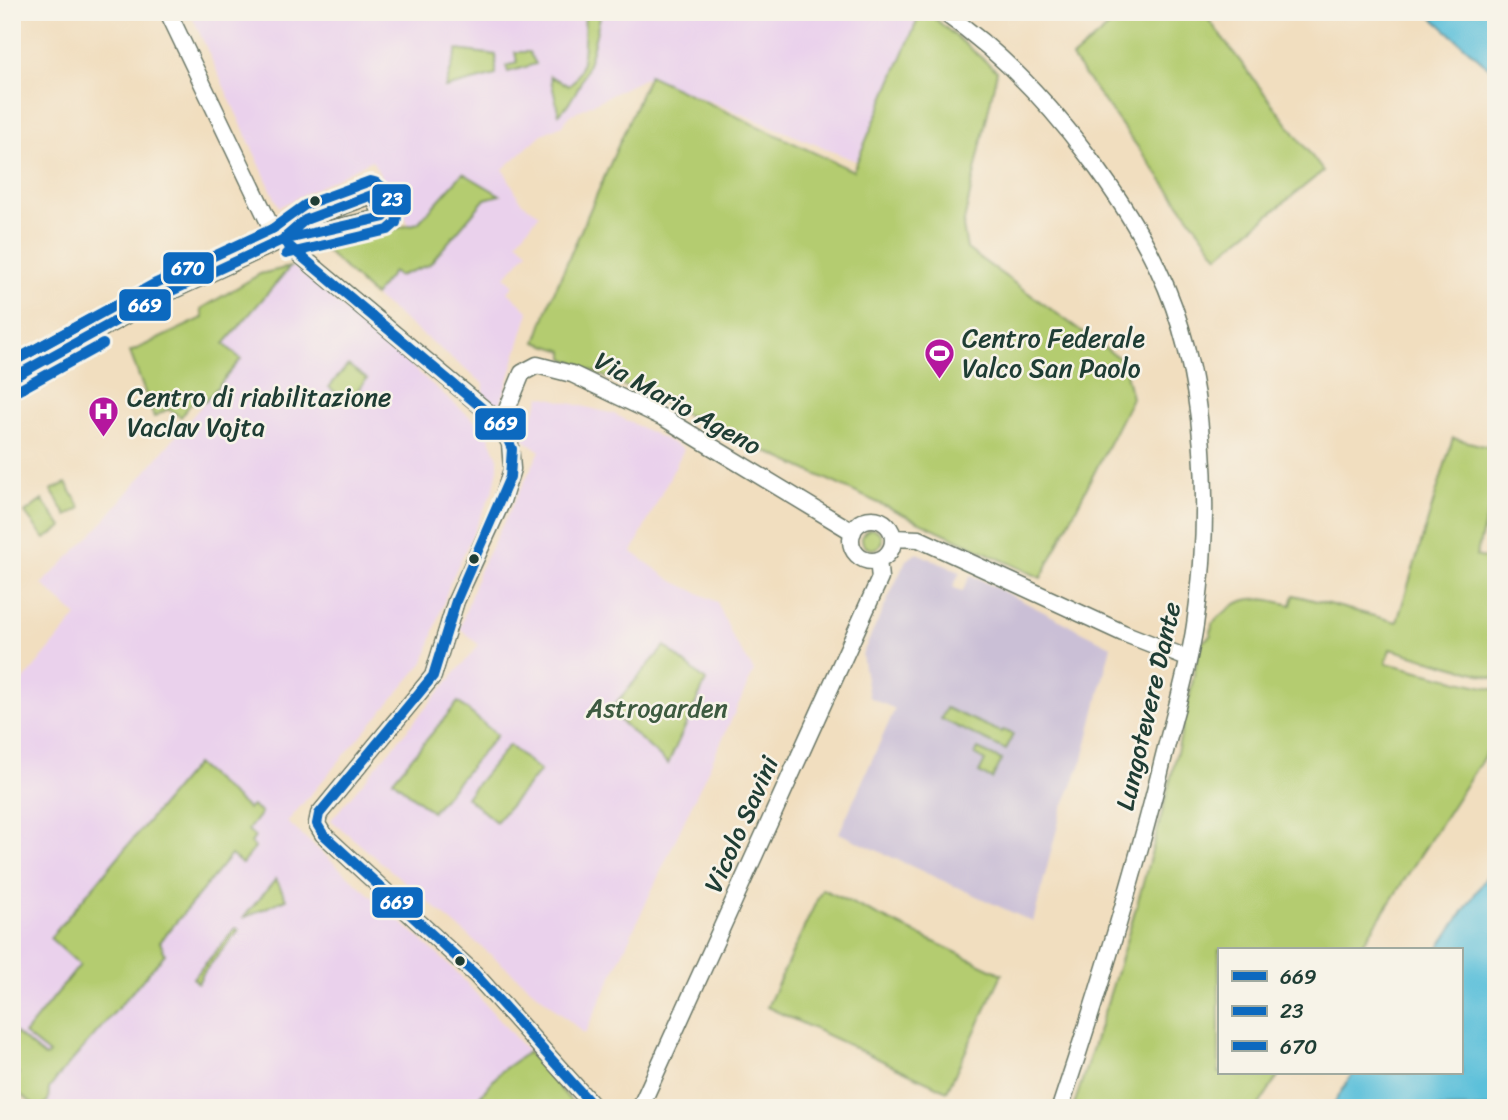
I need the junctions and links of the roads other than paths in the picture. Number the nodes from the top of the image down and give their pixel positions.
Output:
1 (168, 12) edge
2 (943, 12) edge
3 (282, 240) junction
4 (12, 378) edge
5 (501, 424) junction
6 (853, 532) junction
7 (893, 538) junction
8 (878, 559) junction
9 (1187, 658) junction
10 (595, 1108) edge
11 (640, 1108) edge
12 (1060, 1108) edge

1 - 3 street
2 - 9 street, Lungotevere Dante
3 - 3 street
3 - 4 street
3 - 5 street
5 - 6 street, Via Mario Ageno
5 - 10 street
6 - 7 street
6 - 8 street
7 - 8 street
7 - 9 street
8 - 11 street, Vicolo Savini
9 - 12 street, Lungotevere Dante

